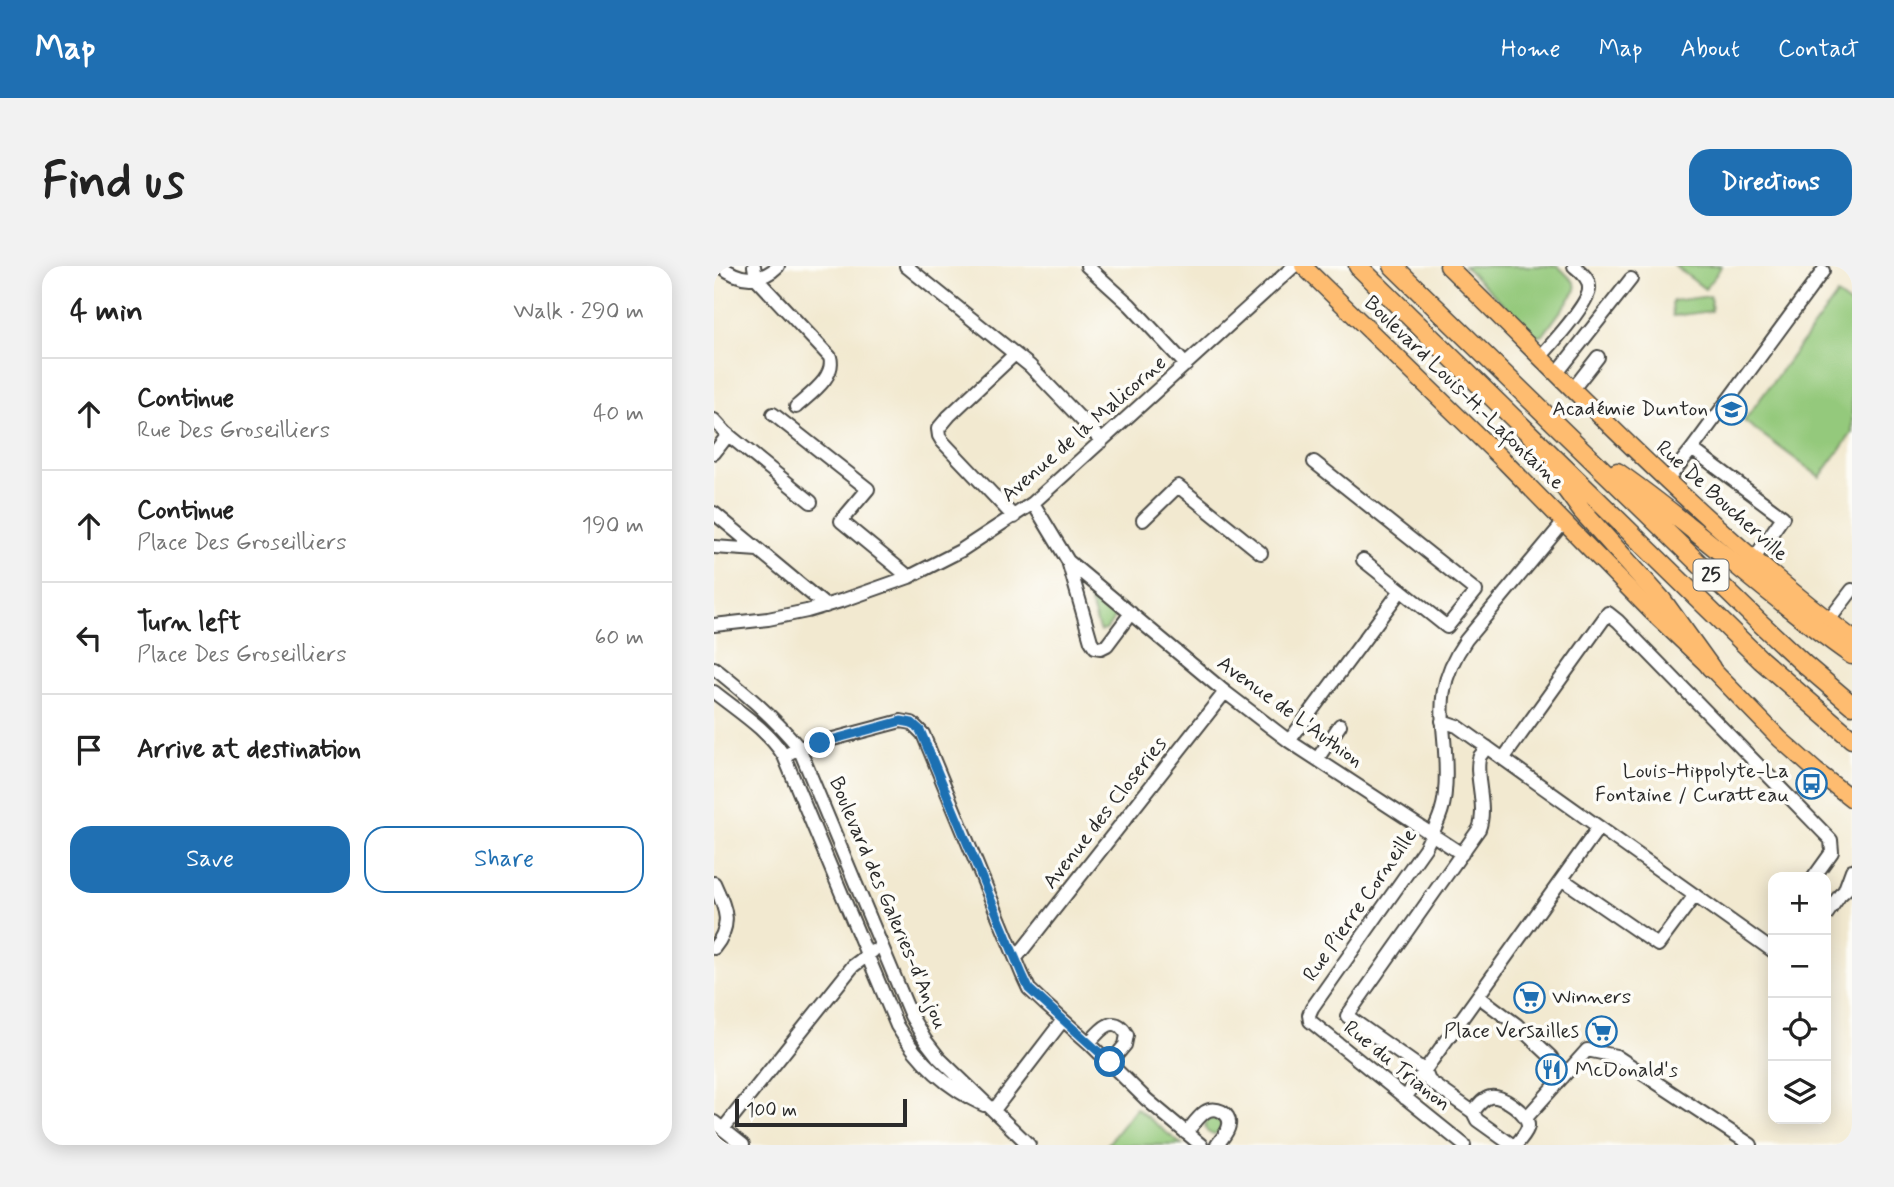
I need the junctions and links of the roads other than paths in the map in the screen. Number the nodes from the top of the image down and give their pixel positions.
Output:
1 (721, 266) edge
2 (778, 266) edge
3 (906, 266) edge
4 (1087, 266) edge
5 (1294, 266) edge
6 (1303, 266) edge
7 (1358, 266) edge
8 (1393, 266) edge
9 (1448, 266) edge
10 (1574, 266) edge
11 (1823, 271) dead end
12 (755, 272) edge
13 (1631, 279) dead end
14 (1015, 354) junction
15 (1541, 356) junction
16 (1598, 357) dead end
17 (1186, 365) junction
18 (1557, 373) junction
19 (1573, 389) junction
20 (796, 407) dead end
21 (773, 414) dead end
22 (714, 420) edge
23 (1518, 422) junction
24 (728, 435) junction
25 (1102, 441) junction
26 (1574, 442) junction
27 (1692, 449) junction
28 (714, 453) edge
29 (1314, 462) dead end
30 (1667, 480) junction
31 (811, 502) dead end
32 (1033, 503) junction
33 (714, 513) edge
34 (1014, 516) junction
35 (1143, 520) dead end
36 (1564, 522) junction
37 (714, 547) edge
38 (759, 550) junction
39 (1261, 553) dead end
40 (1363, 560) dead end
41 (1753, 560) junction
42 (1068, 561) junction
43 (909, 577) junction
44 (1401, 590) junction
45 (1852, 590) edge
46 (826, 606) junction
47 (1130, 613) junction
48 (1829, 620) junction
49 (714, 625) edge
50 (1852, 638) edge
51 (1852, 655) edge
52 (714, 668) edge
53 (1711, 668) junction
54 (1225, 691) junction
55 (714, 692) edge
56 (1852, 705) edge
57 (1442, 721) junction
58 (1340, 725) dead end
59 (1852, 739) edge
60 (1289, 740) junction
61 (1487, 747) junction
62 (799, 748) junction
63 (784, 756) junction
64 (1318, 758) junction
65 (1503, 759) junction
66 (1852, 799) edge
67 (1599, 827) junction
68 (1433, 833) junction
69 (1462, 854) junction
70 (1818, 872) edge
71 (1562, 879) junction
72 (1850, 880) edge
73 (714, 883) edge
74 (1695, 895) junction
75 (1831, 908) edge
76 (1768, 942) edge
77 (883, 947) junction
78 (714, 948) edge
79 (867, 954) junction
80 (1016, 958) junction
81 (1478, 996) junction
82 (1309, 1015) joint
83 (1063, 1020) junction
84 (1089, 1043) junction
85 (1110, 1062) junction
86 (1425, 1071) junction
87 (1563, 1077) junction
88 (1405, 1098) junction
89 (993, 1110) junction
90 (1473, 1112) junction
91 (1526, 1118) junction
92 (718, 1126) edge
93 (1186, 1133) junction
94 (743, 1145) edge
95 (1029, 1145) edge
96 (1201, 1145) edge
97 (1217, 1145) edge
98 (1464, 1145) edge
99 (1514, 1145) edge
100 (1751, 1145) edge

1 - 12 street
2 - 12 street
3 - 14 street
4 - 17 street
5 - 17 street, Avenue de la Malicorne
6 - 36 main road, Boulevard Louis-H.-Lafontaine
7 - 23 highway, 25
8 - 26 highway, 25
9 - 15 main road
10 - 15 street
11 - 27 street
12 - 20 street
13 - 18 street
14 - 25 street
14 - 34 street
15 - 18 main road, Rue De Boucherville
16 - 19 street
17 - 25 street, Avenue de la Malicorne
18 - 19 main road, Rue De Boucherville
19 - 30 main road, Rue De Boucherville
21 - 43 street
22 - 24 street
23 - 53 highway
23 - 59 highway, 25
24 - 28 street
24 - 31 street
25 - 32 street, Avenue de la Malicorne
26 - 51 highway
26 - 56 highway, 25
27 - 30 street
27 - 41 street
29 - 44 street
30 - 41 main road, Rue De Boucherville
32 - 34 street, Avenue de la Malicorne
32 - 42 street, Avenue de L'Authion
33 - 38 street
34 - 43 street, Avenue de la Malicorne
35 - 39 street
36 - 53 main road
36 - 57 street, Rue Pierre Corneille
37 - 38 street
38 - 46 street
40 - 44 street
41 - 48 main road, Rue De Boucherville
42 - 47 street, Avenue de L'Authion
42 - 47 street, Avenue de L'Authion
43 - 46 street, Avenue de la Malicorne
44 - 60 street
45 - 48 street
46 - 49 street, Avenue de la Malicorne
47 - 54 street, Avenue de L'Authion
48 - 50 main road, Rue De Boucherville
52 - 62 street, Boulevard des Galeries-d'Anjou
53 - 66 main road
54 - 60 street, Avenue de L'Authion
54 - 80 street, Avenue des Closeries
55 - 63 street, Boulevard des Galeries-d'Anjou
57 - 61 street
57 - 68 street, Rue Pierre Corneille
58 - 64 street
60 - 64 street, Avenue de L'Authion
61 - 65 street
61 - 69 street
62 - 63 street
62 - 77 street, Boulevard des Galeries-d'Anjou
62 - 80 street
63 - 79 street, Boulevard des Galeries-d'Anjou
64 - 68 street, Avenue de L'Authion
65 - 67 street
65 - 70 street
67 - 71 street
67 - 74 street
68 - 69 street, Avenue de L'Authion
68 - 82 street, Rue Pierre Corneille
69 - 86 street
71 - 74 street
71 - 81 street
72 - 75 street
73 - 78 street
74 - 76 street
77 - 79 street
77 - 89 street, Boulevard des Galeries-d'Anjou
79 - 89 street, Boulevard des Galeries-d'Anjou
79 - 92 street
80 - 83 street
81 - 86 street
81 - 87 street
82 - 88 street, Rue du Trianon
83 - 84 street
83 - 89 street
84 - 85 street
84 - 85 street
85 - 93 street
86 - 88 street
86 - 90 street
87 - 91 street
87 - 100 street
88 - 98 street, Rue du Trianon
89 - 95 street
90 - 91 street
90 - 99 street
91 - 99 street
92 - 94 street
93 - 96 street
93 - 97 street

